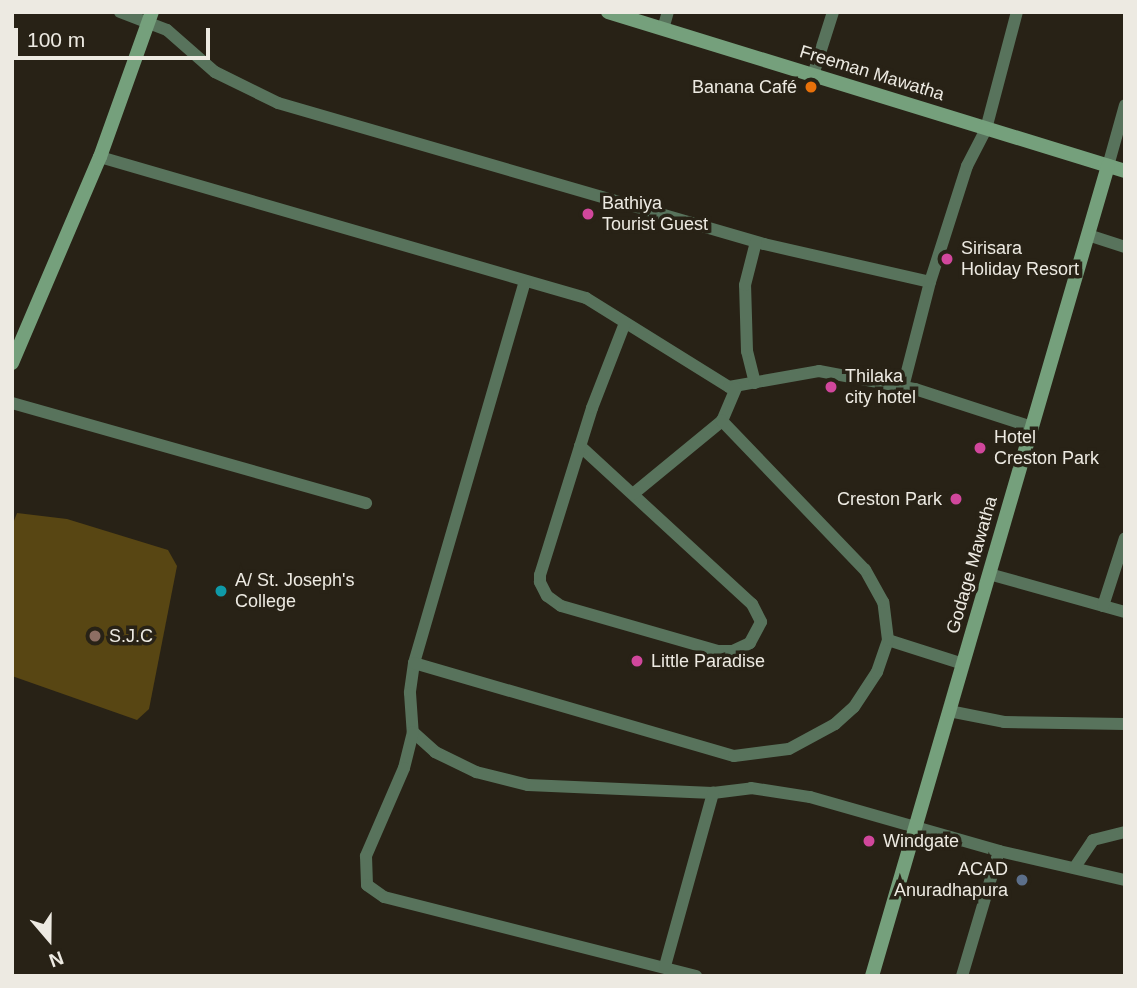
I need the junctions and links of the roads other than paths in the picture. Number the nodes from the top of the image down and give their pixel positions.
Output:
1 (120, 12) edge
2 (608, 12) edge
3 (668, 12) edge
4 (833, 12) edge
5 (1017, 12) edge
6 (150, 17) edge
7 (663, 29) junction
8 (813, 75) junction
9 (1125, 105) edge
10 (986, 129) junction
11 (100, 156) junction
12 (1108, 166) junction
13 (1125, 171) edge
14 (1088, 235) junction
15 (756, 242) junction
16 (1125, 247) edge
17 (525, 281) junction
18 (930, 282) junction
19 (625, 323) junction
20 (12, 363) edge
21 (755, 383) junction
22 (903, 387) junction
23 (736, 388) junction
24 (12, 403) edge
25 (722, 421) junction
26 (1032, 428) junction
27 (580, 446) junction
28 (633, 494) junction
29 (366, 503) dead end
30 (1125, 538) edge
31 (989, 574) junction
32 (1103, 606) junction
33 (1125, 612) edge
34 (888, 640) junction
35 (414, 663) junction
36 (963, 664) junction
37 (949, 711) junction
38 (1125, 724) edge
39 (413, 732) junction
40 (713, 793) junction
41 (915, 828) junction
42 (1125, 832) edge
43 (999, 851) junction
44 (1075, 867) junction
45 (1125, 880) edge
46 (665, 966) junction
47 (696, 976) edge
48 (872, 976) edge
49 (962, 976) edge

1 - 6 street
2 - 7 street, Freeman Mawatha
3 - 7 street
4 - 8 street
5 - 10 street
6 - 11 street
6 - 15 street
7 - 8 street, Freeman Mawatha
8 - 10 street, Freeman Mawatha
9 - 12 street
10 - 12 street, Freeman Mawatha
10 - 18 street
11 - 17 street
11 - 20 street
12 - 13 street, Freeman Mawatha
12 - 14 street, Godage Mawatha
14 - 16 street
14 - 26 street, Godage Mawatha
15 - 18 street
15 - 21 street
17 - 19 street
17 - 35 street
18 - 22 street
19 - 23 street
19 - 27 street
21 - 22 street
21 - 23 street
22 - 26 street
23 - 25 street
24 - 29 street
25 - 28 street
25 - 34 street
26 - 31 street, Godage Mawatha
27 - 28 street
27 - 28 street
30 - 32 street
31 - 32 street
31 - 36 street, Godage Mawatha
32 - 33 street
34 - 35 street
34 - 36 street
35 - 39 street
36 - 37 street, Godage Mawatha
37 - 38 street
37 - 41 street, Godage Mawatha
39 - 40 street
39 - 46 street
40 - 41 street
40 - 46 street
41 - 43 street
41 - 48 street, Godage Mawatha
42 - 44 street
43 - 44 street
43 - 49 street
44 - 45 street
46 - 47 street

